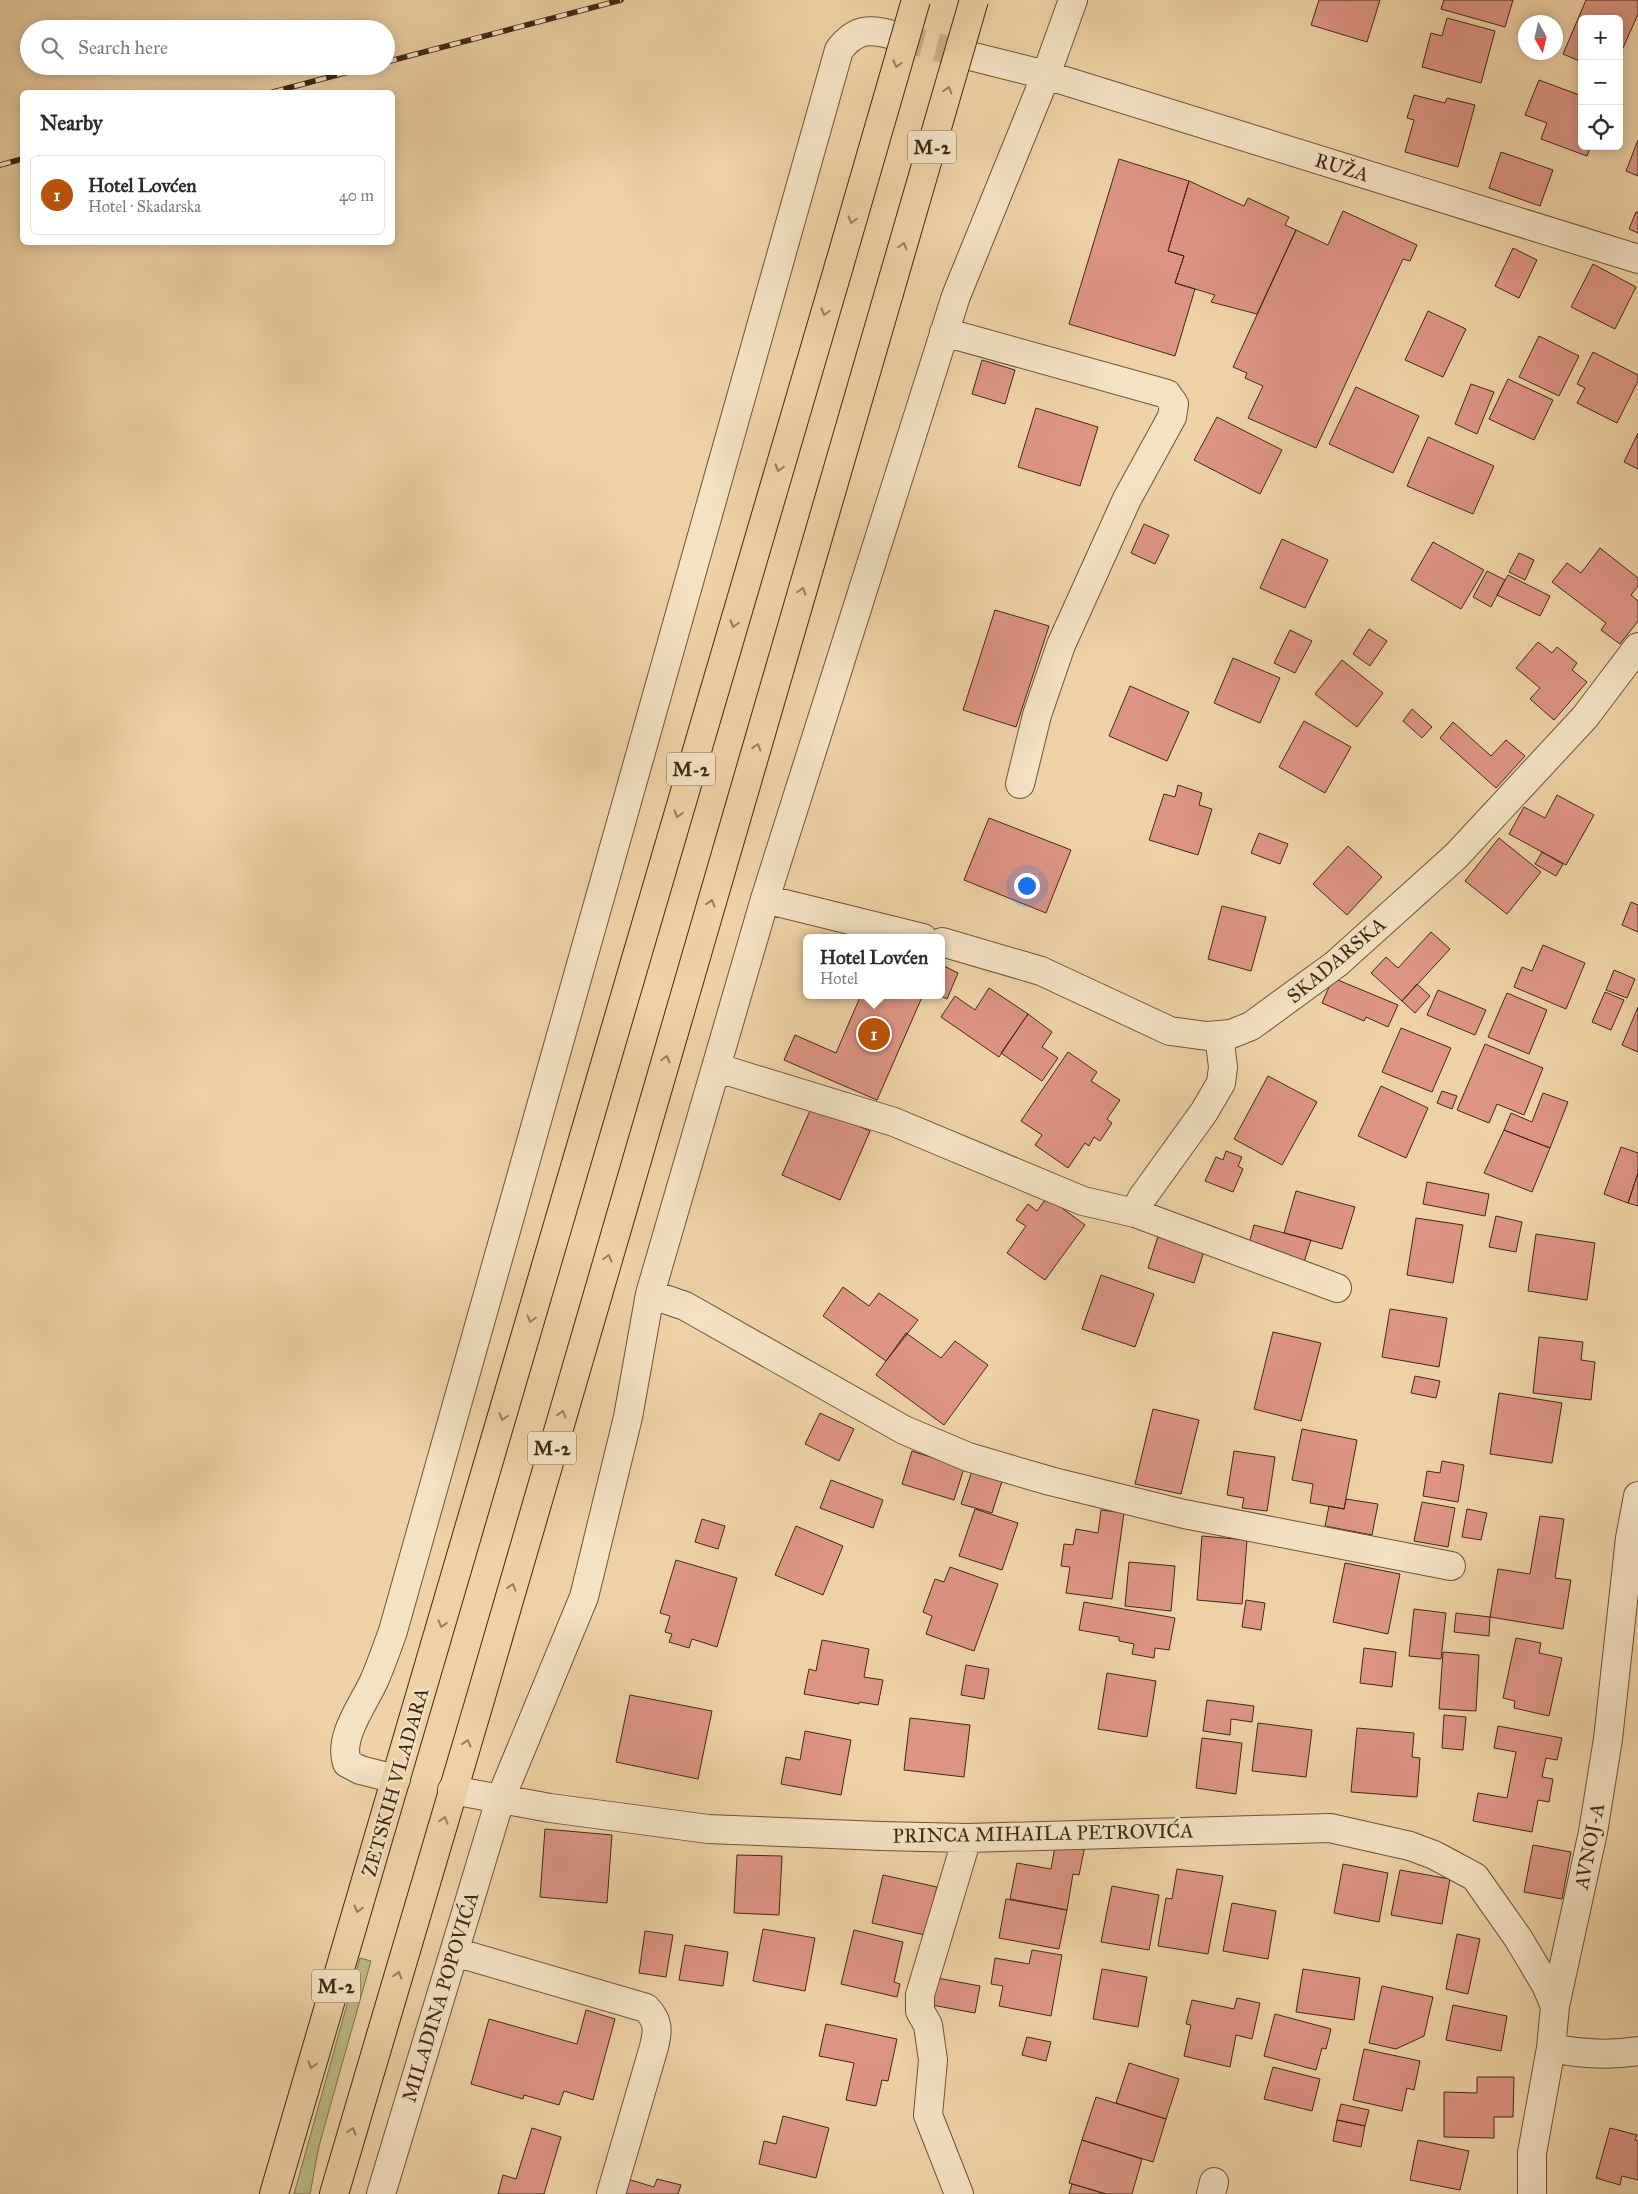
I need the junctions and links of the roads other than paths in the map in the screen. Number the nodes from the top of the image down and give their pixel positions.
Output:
1 (916, 0) edge
2 (974, 0) edge
3 (1072, 0) edge
4 (896, 36) tunnel mouth
5 (970, 56) tunnel mouth
6 (1046, 75) junction
7 (1638, 259) edge
8 (944, 332) junction
9 (1638, 647) edge
10 (1020, 784) dead end
11 (765, 899) junction
12 (907, 934) edge
13 (945, 943) edge
14 (1219, 1035) junction
15 (718, 1068) junction
16 (1135, 1213) junction
17 (1337, 1288) dead end
18 (650, 1294) junction
19 (1638, 1496) edge
20 (1451, 1566) dead end
21 (396, 1778) junction
22 (452, 1790) junction
23 (500, 1800) junction
24 (966, 1838) junction
25 (455, 1952) junction
26 (1555, 2006) junction
27 (1551, 2048) junction
28 (1638, 2051) edge
29 (274, 2194) edge
30 (334, 2194) edge
31 (381, 2194) edge
32 (611, 2194) edge
33 (959, 2194) edge
34 (1532, 2194) edge

1 -> 21 main road, ZETSKIH VLADARA / M-2, bridge
22 -> 2 main road, M-2, bridge
3 - 6 street, MILADINA POPOVIĆA
4 - 21 street
5 - 6 street, RUŽA
6 - 7 street, RUŽA
6 - 8 street, MILADINA POPOVIĆA
8 - 10 street
8 - 11 street, MILADINA POPOVIĆA
9 - 14 street, SKADARSKA
11 - 12 street
11 - 15 street, MILADINA POPOVIĆA
13 - 14 street, SKADARSKA
14 - 16 street
15 - 16 street
15 - 18 street, MILADINA POPOVIĆA
16 - 17 street
18 - 20 street
18 - 23 street, MILADINA POPOVIĆA
19 - 26 street, AVNOJ-A
21 -> 29 main road, ZETSKIH VLADARA / M-2
22 - 23 street, PRINCA MIHAILA PETROVIĆA
30 -> 22 main road, M-2
23 - 24 street, PRINCA MIHAILA PETROVIĆA
23 - 25 street, MILADINA POPOVIĆA
24 - 26 street, PRINCA MIHAILA PETROVIĆA
24 - 33 street
25 - 31 street, MILADINA POPOVIĆA
25 - 32 street
26 - 27 street, AVNOJ-A
27 - 28 street
27 - 34 street, AVNOJ-A

